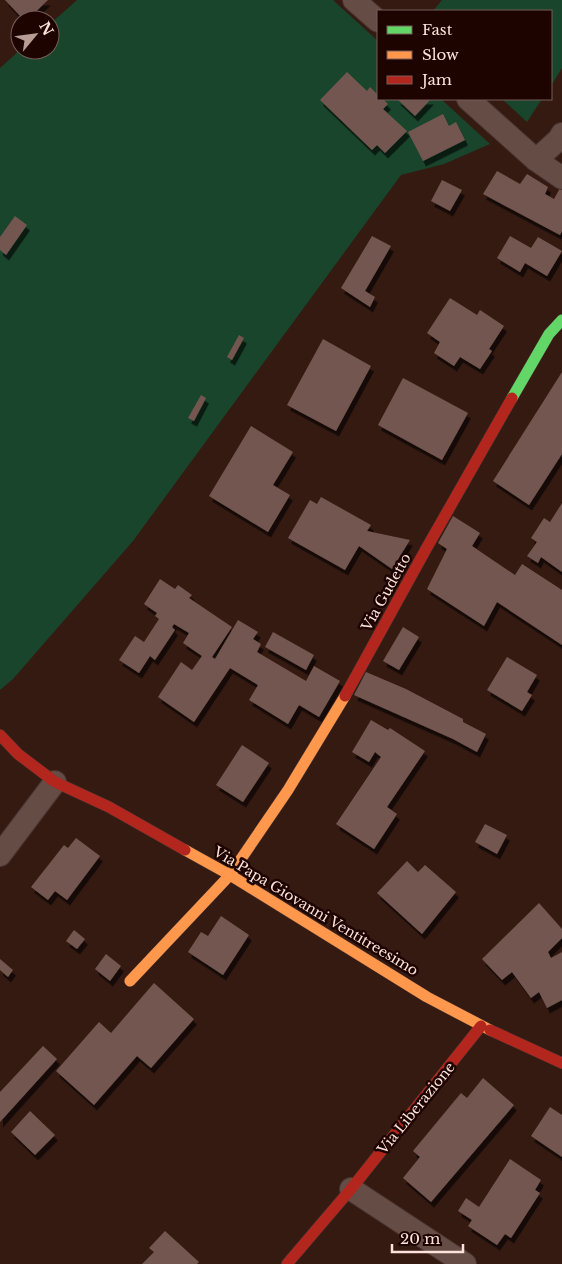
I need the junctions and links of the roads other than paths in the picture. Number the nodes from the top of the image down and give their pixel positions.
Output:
1 (354, 0) edge
2 (377, 20) edge
3 (469, 100) edge
4 (562, 134) edge
5 (536, 160) junction
6 (562, 178) edge
7 (562, 320) edge
8 (0, 735) edge
9 (55, 782) junction
10 (0, 855) edge
11 (230, 875) junction
12 (130, 981) dead end
13 (481, 1026) junction
14 (562, 1064) edge
15 (351, 1189) junction
16 (287, 1264) edge
17 (465, 1264) edge

1 - 2 street
3 - 5 street
4 - 5 street
5 - 6 street
7 - 11 street, Via Gudetto
8 - 9 street, Via Papa Giovanni Ventitreesimo
9 - 10 street
9 - 11 street, Via Papa Giovanni Ventitreesimo
11 - 12 street, Via Gudetto
11 - 13 street, Via Papa Giovanni Ventitreesimo
13 - 14 street, Via Papa Giovanni Ventitreesimo
13 - 15 street, Via Liberazione
15 - 16 street, Via Liberazione
15 - 17 street

